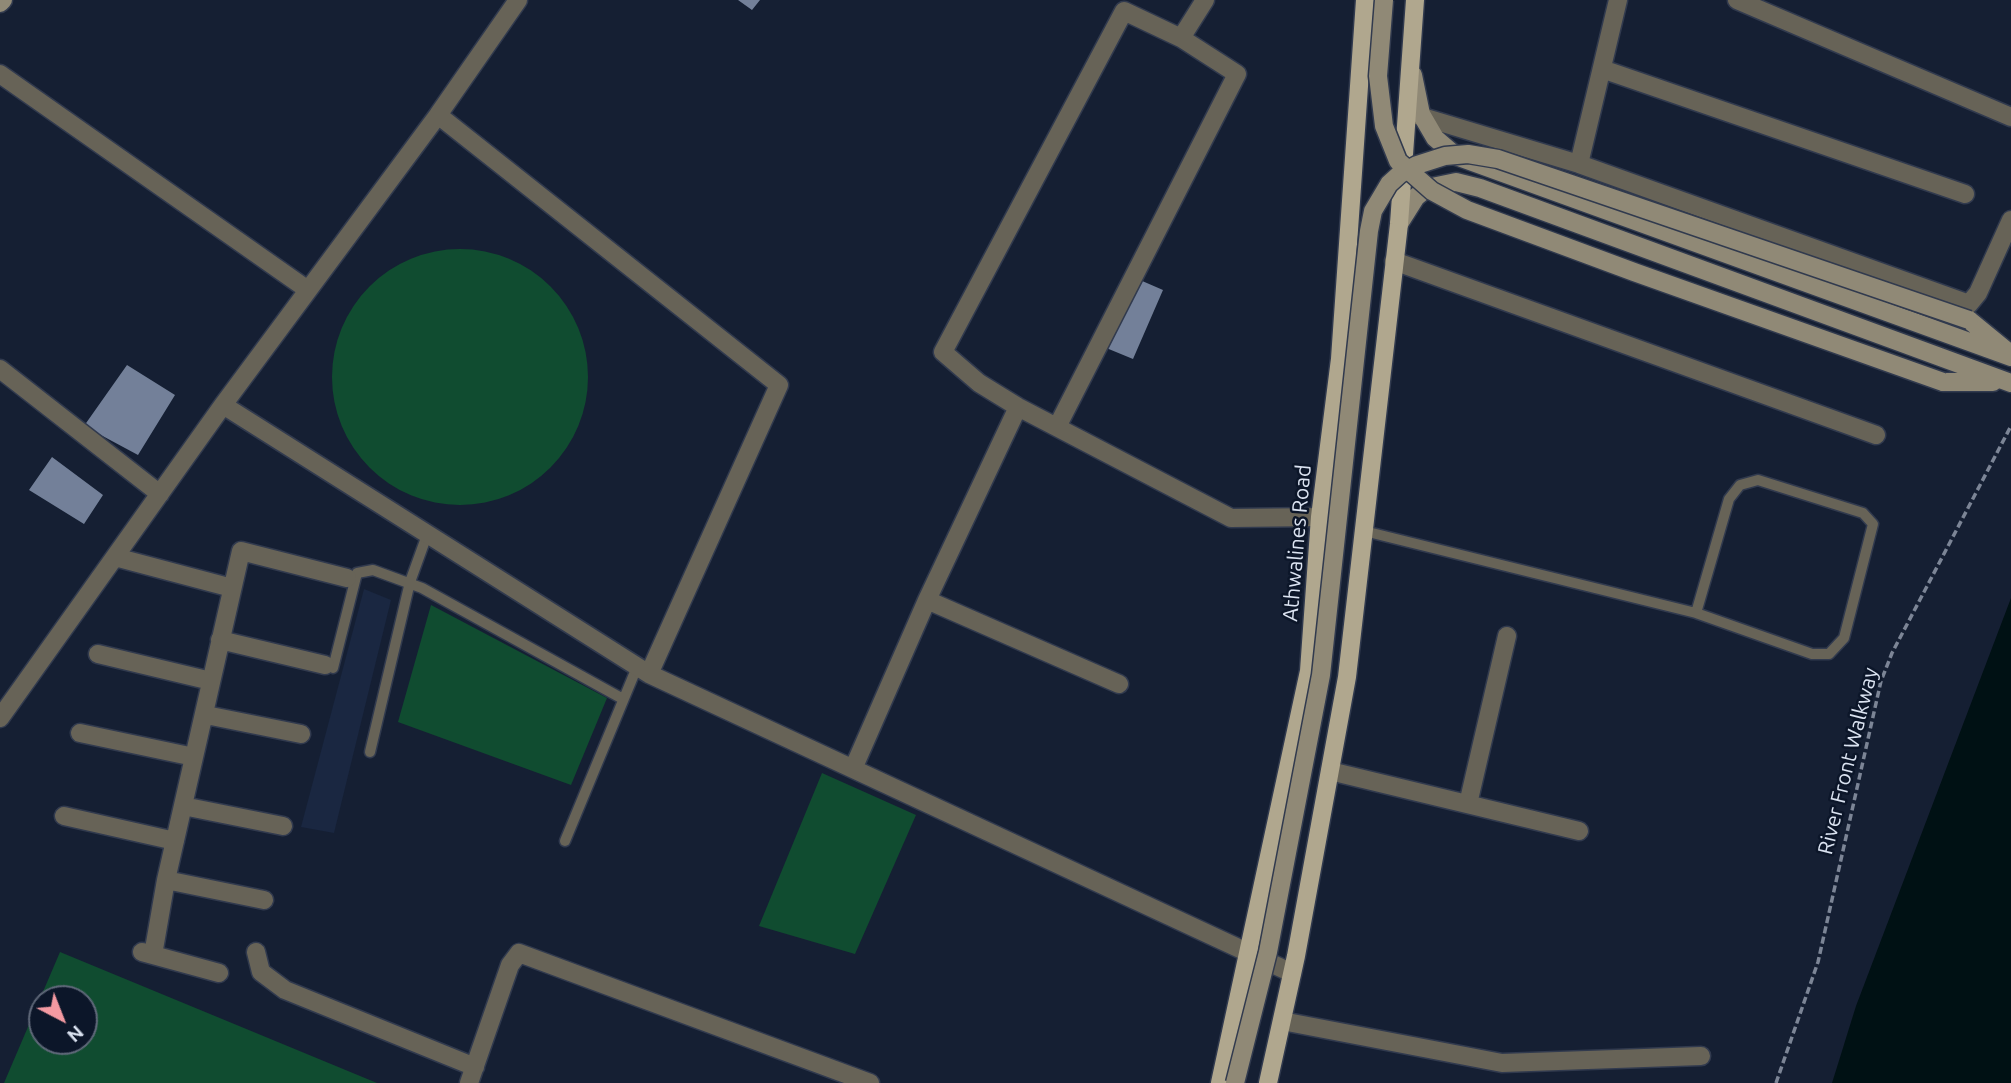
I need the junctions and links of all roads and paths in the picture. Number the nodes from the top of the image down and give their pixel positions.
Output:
1 (518, 0) edge
2 (1205, 0) edge
3 (1365, 0) edge
4 (1384, 0) edge
5 (1415, 0) edge
6 (1618, 0) edge
7 (1737, 0) edge
8 (1181, 38) junction
9 (1602, 69) junction
10 (0, 74) edge
11 (1414, 114) junction
12 (438, 115) junction
13 (2011, 117) edge
14 (1579, 164) junction
15 (1965, 194) dead end
16 (2011, 220) edge
17 (1399, 224) junction
18 (1394, 261) junction
19 (308, 290) junction
20 (2011, 355) edge
21 (0, 369) edge
22 (2009, 383) edge
23 (223, 405) junction
24 (1018, 408) junction
25 (1332, 424) junction
26 (2011, 426) edge
27 (1057, 427) junction
28 (1375, 429) junction
29 (1876, 435) dead end
30 (160, 494) junction
31 (1320, 517) junction
32 (1364, 531) junction
33 (427, 535) junction
34 (115, 556) junction
35 (347, 578) dead end
36 (410, 582) junction
37 (232, 588) junction
38 (927, 600) junction
39 (1696, 613) junction
40 (1507, 636) dead end
41 (220, 640) junction
42 (98, 654) dead end
43 (329, 666) joint
44 (643, 670) junction
45 (211, 681) junction
46 (1119, 684) dead end
47 (624, 699) junction
48 (206, 715) junction
49 (0, 718) edge
50 (80, 733) dead end
51 (301, 734) dead end
52 (370, 752) dead end
53 (194, 757) junction
54 (853, 769) junction
55 (1330, 771) junction
56 (1468, 804) junction
57 (183, 806) junction
58 (64, 816) dead end
59 (283, 827) dead end
60 (1579, 831) dead end
61 (175, 841) junction
62 (565, 841) dead end
63 (166, 880) junction
64 (264, 900) dead end
65 (1250, 951) junction
66 (256, 952) dead end
67 (219, 973) dead end
68 (1292, 973) junction
69 (1282, 1021) junction
70 (1701, 1056) dead end
71 (472, 1075) edge
72 (868, 1083) edge
73 (1220, 1083) edge
74 (1235, 1083) edge
75 (1268, 1083) edge
76 (1776, 1083) edge

1 - 12 street
2 - 8 street
3 - 25 main road, Athwalines Road
4 - 22 main road, bridge
5 - 11 main road
6 - 9 street
7 - 13 street
8 - 24 street
8 - 27 street
9 - 14 street
9 - 15 street
10 - 19 street
11 - 14 street
11 - 17 main road
11 - 20 main road
12 - 19 street
12 - 44 street
14 - 16 street
17 - 18 main road
17 - 22 main road
18 - 28 main road
18 - 29 street
19 - 23 street
20 - 74 main road, bridge
21 - 30 street
23 - 30 street
23 - 33 street
24 - 27 street
24 - 38 street
25 - 28 main road
25 - 31 main road, Athwalines Road
26 - 76 path, River Front Walkway
27 - 31 street
28 - 32 main road
30 - 34 street
31 - 65 main road, Athwalines Road
32 - 39 lane
32 - 55 main road
33 - 36 lane
33 - 44 street
34 - 37 street
34 - 49 street
35 - 37 street
36 - 43 lane
36 - 47 lane
36 - 52 lane
37 - 41 street
38 - 46 street
38 - 54 street
39 - 39 lane
40 - 56 street
41 - 43 street
41 - 45 street
42 - 45 street
44 - 47 lane
44 - 54 street
45 - 48 street
47 - 62 lane
48 - 51 street
48 - 53 street
50 - 53 street
53 - 57 street
54 - 65 street
55 - 56 street
55 - 68 main road
56 - 60 street
57 - 59 street
57 - 61 street
58 - 61 street
61 - 63 street
63 - 64 street
63 - 67 street
65 - 68 street
65 - 73 main road, Athwalines Road
66 - 71 street
68 - 69 main road
69 - 70 street
69 - 75 main road
71 - 72 street

